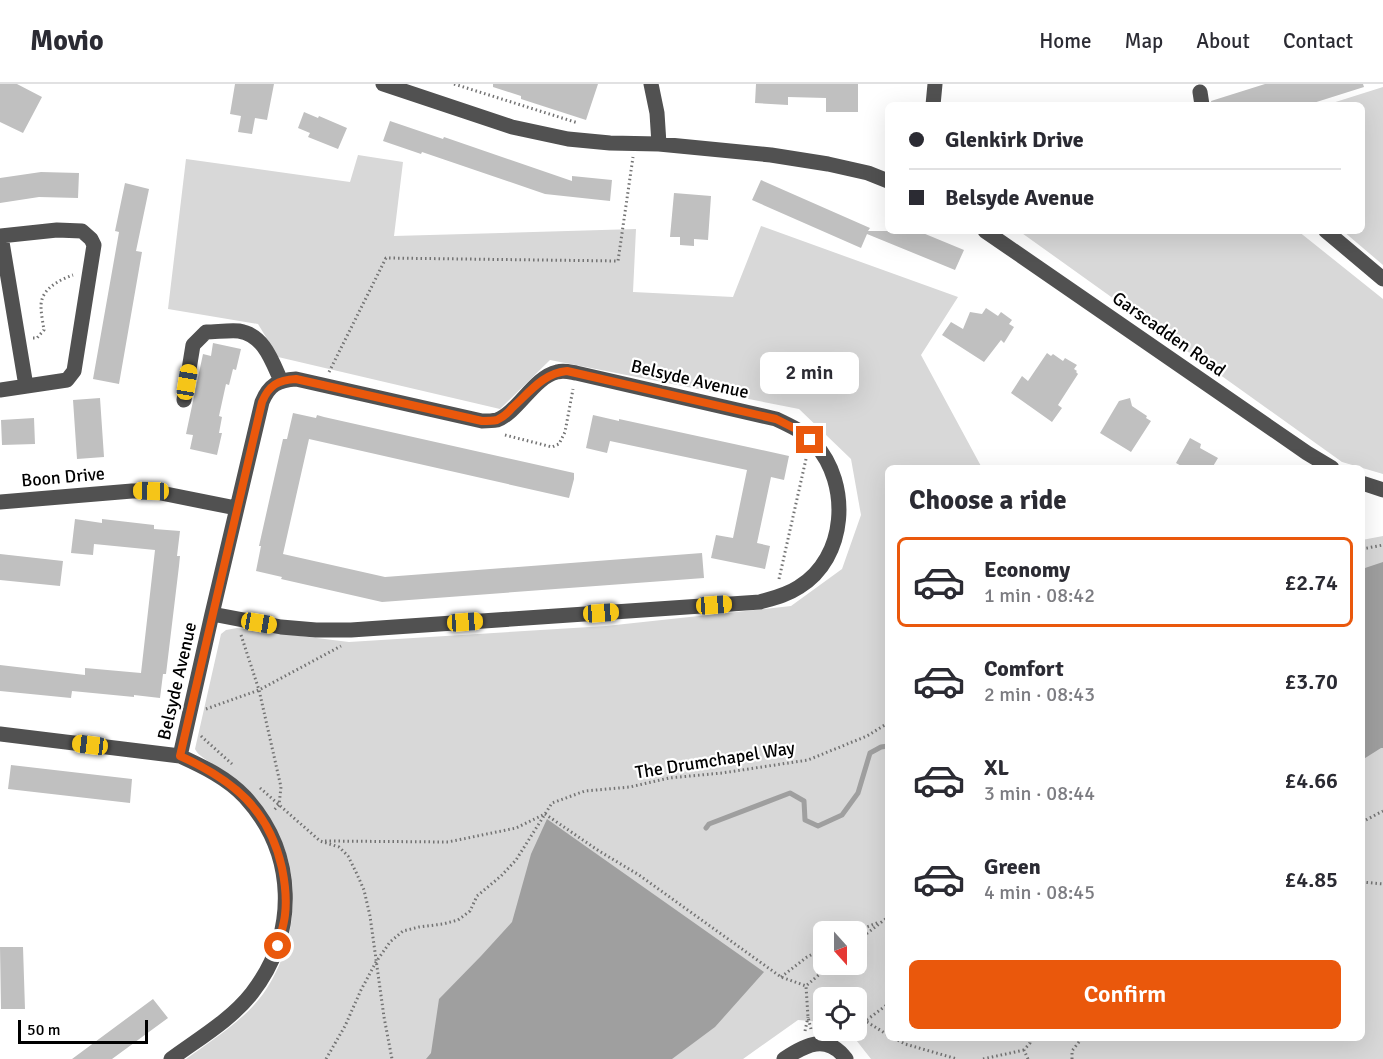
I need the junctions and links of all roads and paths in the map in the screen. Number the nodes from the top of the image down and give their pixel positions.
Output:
1 (383, 84) edge
2 (454, 84) edge
3 (651, 84) edge
4 (934, 84) edge
5 (933, 102) edge
6 (583, 124) dead end
7 (635, 144) junction
8 (659, 144) junction
9 (885, 180) edge
10 (989, 234) edge
11 (1330, 234) edge
12 (0, 236) edge
13 (89, 278) junction
14 (1383, 279) edge
15 (18, 341) junction
16 (576, 373) junction
17 (281, 381) junction
18 (322, 384) junction
19 (26, 386) junction
20 (0, 390) edge
21 (184, 400) dead end
22 (495, 420) junction
23 (810, 440) junction
24 (1327, 465) edge
25 (1365, 484) edge
26 (1383, 490) edge
27 (0, 502) edge
28 (236, 508) junction
29 (1383, 545) edge
30 (1365, 548) edge
31 (775, 598) junction
32 (213, 614) junction
33 (236, 619) junction
34 (351, 630) junction
35 (259, 690) junction
36 (190, 715) junction
37 (885, 725) edge
38 (0, 734) edge
39 (180, 756) junction
40 (1383, 811) edge
41 (545, 814) junction
42 (263, 819) junction
43 (1365, 820) edge
44 (1365, 882) edge
45 (1383, 884) edge
46 (883, 920) joint
47 (867, 927) edge
48 (867, 933) edge
49 (813, 954) edge
50 (376, 962) junction
51 (818, 975) edge
52 (781, 977) junction
53 (806, 986) junction
54 (885, 1006) edge
55 (867, 1021) edge
56 (867, 1023) edge
57 (885, 1033) edge
58 (900, 1041) edge
59 (1030, 1041) edge
60 (1080, 1041) edge
61 (816, 1044) junction
62 (1024, 1050) junction
63 (171, 1059) edge
64 (326, 1059) edge
65 (392, 1059) edge
66 (784, 1059) edge
67 (846, 1059) edge
68 (957, 1059) edge
69 (983, 1059) edge
70 (1028, 1059) edge
71 (1072, 1059) edge

1 - 7 street
2 - 6 path
3 - 8 street
4 - 5 street
7 - 8 street
7 - 18 path
8 - 9 street
10 - 24 street, Garscadden Road
11 - 14 street
12 - 13 street
12 - 15 street
13 - 15 path
13 - 19 street
15 - 19 street
16 - 22 street, Belsyde Avenue
16 - 22 path
16 - 23 street, Belsyde Avenue
17 - 18 street
17 - 21 street
17 - 28 street, Belsyde Avenue
18 - 22 street
19 - 20 street
23 - 31 path
23 - 31 street, Belsyde Avenue
25 - 26 street
27 - 28 street, Boon Drive
28 - 32 street, Belsyde Avenue
29 - 30 path
31 - 34 street, Belsyde Avenue
32 - 33 street, Belsyde Avenue
32 - 36 street, Belsyde Avenue
33 - 34 street, Belsyde Avenue
33 - 35 path
34 - 35 path
35 - 36 path
35 - 42 path
36 - 39 street, Belsyde Avenue
37 - 41 path, The Drumchapel Way
38 - 39 street
39 - 42 street
40 - 43 path
41 - 50 path, The Drumchapel Way
41 - 50 path
41 - 52 path
42 - 63 street
44 - 45 path
46 - 47 path
46 - 48 path
49 - 52 path
50 - 64 path, The Drumchapel Way
50 - 65 path
51 - 53 path
52 - 53 path
53 - 61 path
54 - 55 path
56 - 57 path
58 - 68 path
59 - 62 path
60 - 71 path
61 - 66 street
61 - 67 street
62 - 69 path
62 - 70 path

